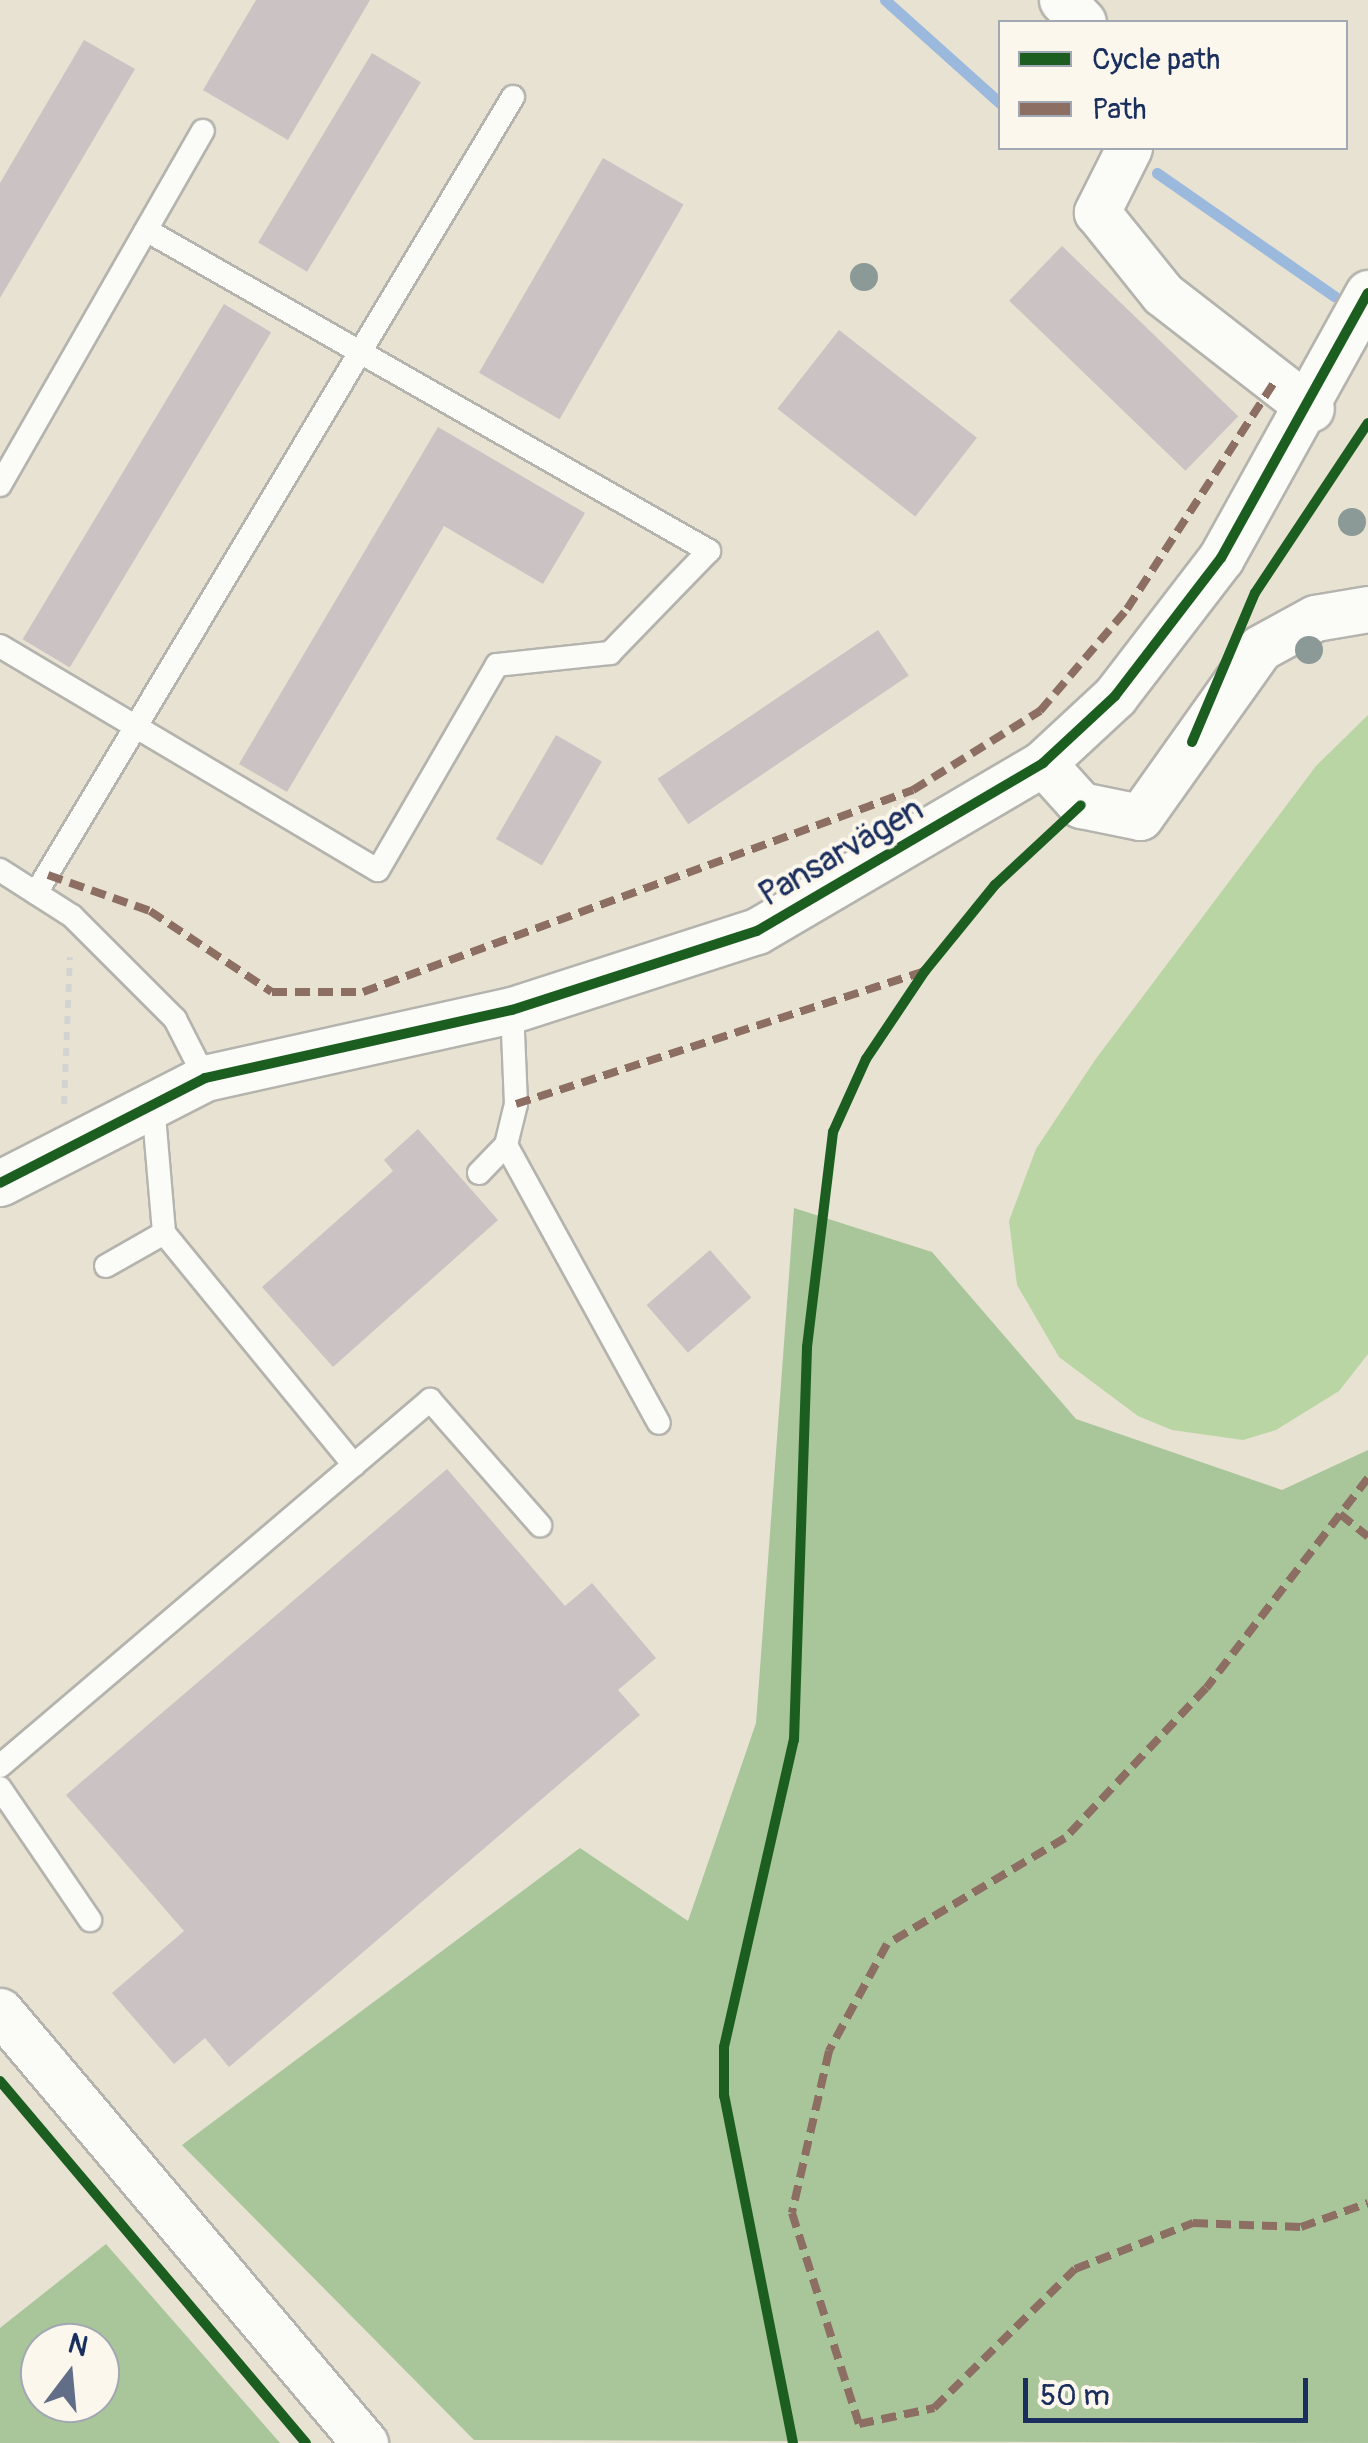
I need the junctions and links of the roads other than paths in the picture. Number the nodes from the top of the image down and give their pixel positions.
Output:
1 (1062, 0) edge
2 (1082, 20) edge
3 (513, 97) dead end
4 (203, 132) dead end
5 (1128, 150) edge
6 (146, 230) junction
7 (1368, 294) edge
8 (363, 353) junction
9 (1311, 410) junction
10 (0, 485) edge
11 (1368, 609) edge
12 (0, 646) edge
13 (140, 733) junction
14 (1043, 763) junction
15 (0, 870) edge
16 (36, 894) junction
17 (512, 1010) junction
18 (205, 1078) junction
19 (153, 1104) junction
20 (506, 1145) junction
21 (480, 1173) dead end
22 (0, 1183) edge
23 (164, 1233) junction
24 (106, 1266) dead end
25 (659, 1424) dead end
26 (354, 1464) junction
27 (540, 1525) dead end
28 (0, 1766) edge
29 (0, 1788) edge
30 (90, 1920) dead end
31 (1, 2016) edge
32 (365, 2443) edge

1 - 2 street
3 - 8 lane
4 - 6 lane
5 - 9 street
6 - 8 lane
6 - 10 lane
7 - 9 street, Pansarvägen
8 - 13 lane
8 - 13 lane
9 - 14 street, Pansarvägen
11 - 14 street
12 - 13 lane
13 - 16 lane
14 - 17 street, Pansarvägen
15 - 16 lane
16 - 18 lane
17 - 18 street, Pansarvägen
17 - 20 lane
18 - 19 street, Pansarvägen
19 - 22 street, Pansarvägen
19 - 23 lane
20 - 21 lane
20 - 25 lane
23 - 24 lane
23 - 26 lane
26 - 27 lane
26 - 28 lane
29 - 30 lane
31 - 32 street

